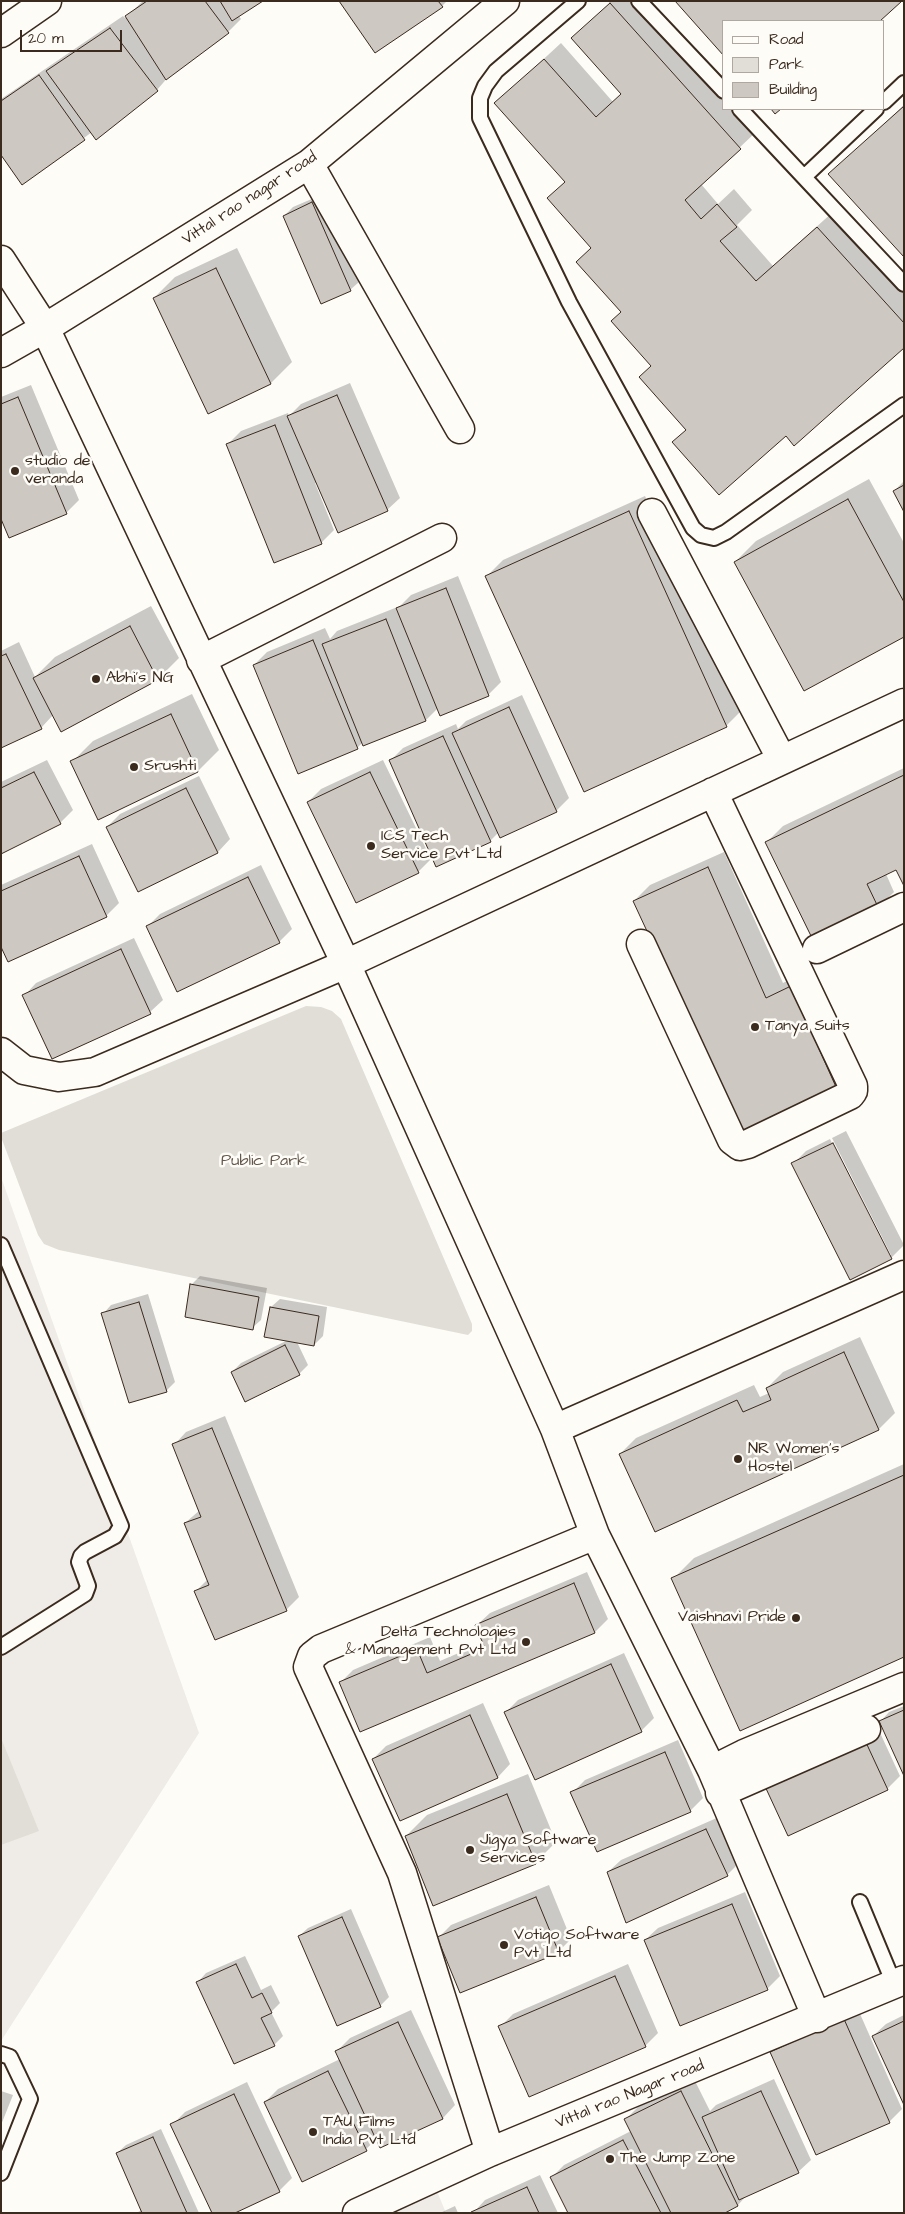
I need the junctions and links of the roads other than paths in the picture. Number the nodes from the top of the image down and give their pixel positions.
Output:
1 (47, 1) edge
2 (506, 1) edge
3 (578, 1) edge
4 (640, 1) edge
5 (1, 33) edge
6 (904, 83) edge
7 (722, 89) edge
8 (885, 101) edge
9 (741, 110) edge
10 (875, 110) edge
11 (309, 164) junction
12 (804, 177) junction
13 (1, 260) edge
14 (904, 284) edge
15 (45, 328) junction
16 (1, 353) edge
17 (904, 405) edge
18 (460, 429) dead end
19 (652, 512) dead end
20 (442, 538) dead end
21 (201, 660) junction
22 (904, 703) edge
23 (782, 760) junction
24 (713, 792) junction
25 (904, 907) edge
26 (641, 944) dead end
27 (817, 949) dead end
28 (346, 964) junction
29 (1, 1052) edge
30 (1, 1245) edge
31 (904, 1275) edge
32 (555, 1429) junction
33 (595, 1535) junction
34 (1, 1647) edge
35 (904, 1687) edge
36 (866, 1729) dead end
37 (716, 1781) junction
38 (860, 1902) dead end
39 (899, 1982) edge
40 (817, 2018) junction
41 (1, 2054) edge
42 (490, 2152) junction
43 (1, 2173) edge
44 (357, 2213) edge

1 - 5 street
2 - 11 street, Vittal rao nagar road
3 - 17 lane
4 - 7 lane
6 - 8 lane
9 - 12 lane
10 - 12 lane
11 - 15 street, Vittal rao nagar road
11 - 18 street
12 - 14 lane
13 - 15 street
15 - 16 street, Vittal rao nagar road
15 - 21 street
19 - 23 street
20 - 21 street
21 - 28 street
22 - 23 street
23 - 24 street
24 - 26 street
24 - 28 street
25 - 27 street
28 - 29 street
28 - 32 street
30 - 34 lane
31 - 32 street
32 - 33 street
33 - 37 street
33 - 42 street
35 - 37 street
36 - 37 street
37 - 40 street
38 - 39 lane
39 - 40 street, Vittal rao Nagar road
40 - 42 street, Vittal rao Nagar road
41 - 43 lane
42 - 44 street, Vittal rao Nagar road

